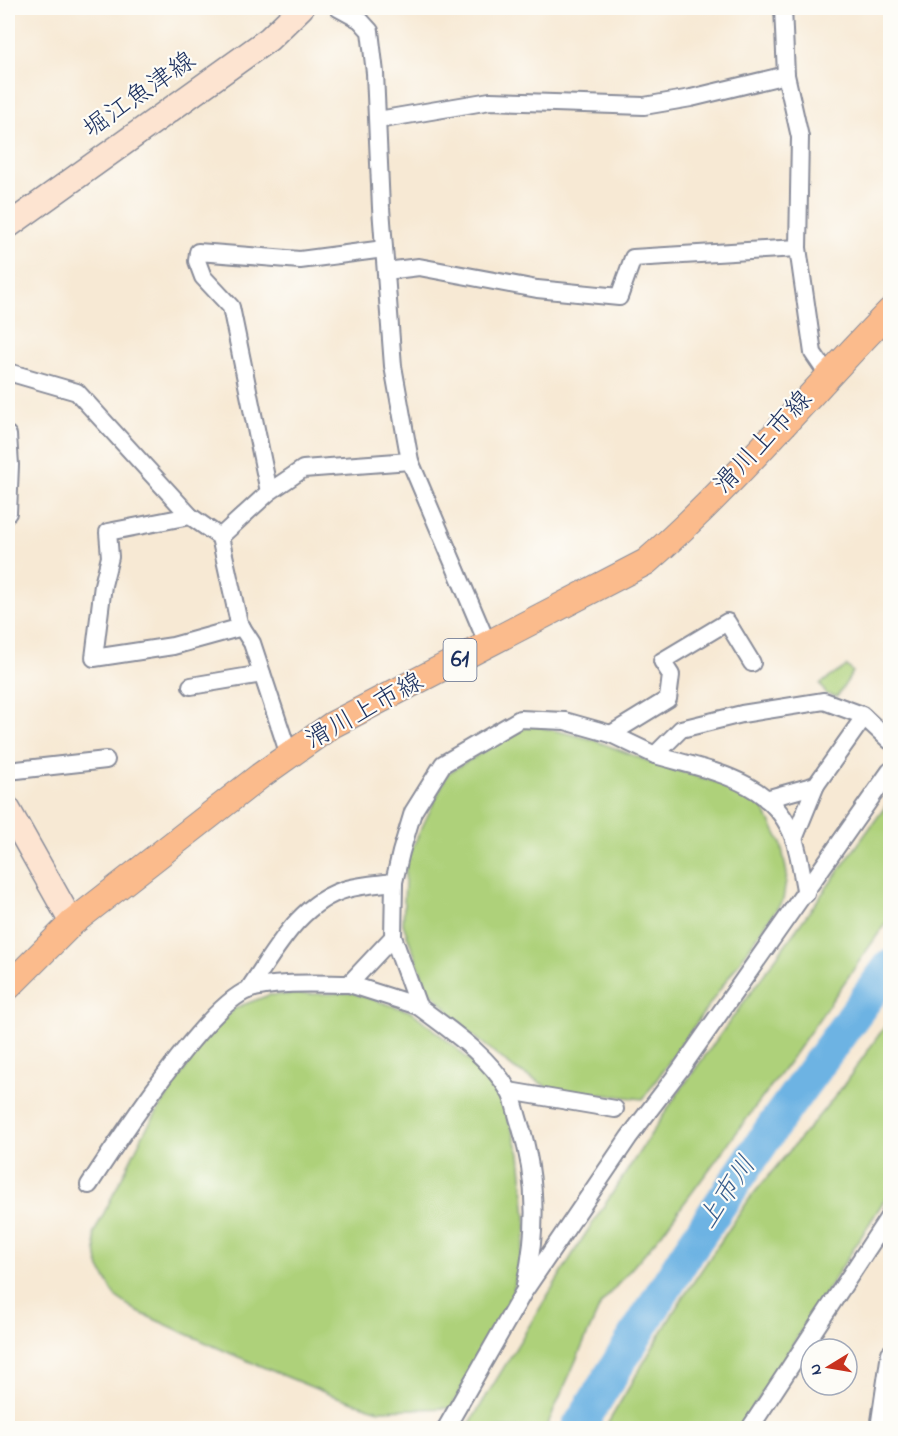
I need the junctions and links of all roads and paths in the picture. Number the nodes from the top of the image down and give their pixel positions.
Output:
1 (301, 8) edge
2 (338, 8) edge
3 (365, 8) edge
4 (783, 8) edge
5 (370, 31) junction
6 (786, 75) junction
7 (378, 120) junction
8 (8, 226) edge
9 (798, 248) junction
10 (384, 249) junction
11 (386, 271) junction
12 (891, 310) edge
13 (8, 372) edge
14 (828, 375) junction
15 (8, 435) edge
16 (410, 461) junction
17 (269, 492) junction
18 (8, 513) edge
19 (190, 516) junction
20 (220, 537) junction
21 (242, 627) junction
22 (488, 645) junction
23 (752, 663) dead end
24 (262, 674) junction
25 (191, 686) dead end
26 (864, 717) junction
27 (611, 734) junction
28 (891, 741) edge
29 (289, 755) junction
30 (655, 755) junction
31 (106, 760) dead end
32 (8, 771) edge
33 (891, 771) edge
34 (816, 785) junction
35 (766, 799) junction
36 (8, 809) edge
37 (794, 839) junction
38 (394, 882) junction
39 (806, 894) junction
40 (72, 923) junction
41 (393, 937) junction
42 (349, 984) junction
43 (8, 987) edge
44 (248, 990) junction
45 (418, 1006) junction
46 (509, 1091) junction
47 (615, 1109) dead end
48 (89, 1185) dead end
49 (891, 1215) edge
50 (523, 1293) junction
51 (891, 1353) edge
52 (446, 1428) edge
53 (750, 1428) edge
54 (879, 1428) edge

1 - 8 main road, 堀江魚津線
2 - 5 street
3 - 5 street
4 - 6 street
5 - 7 street
6 - 7 street
6 - 9 street
7 - 10 street
9 - 11 street
9 - 14 street
10 - 11 street
10 - 17 street
11 - 16 street
12 - 14 main road, 滑川上市線 / 61
13 - 19 street
14 - 22 main road, 滑川上市線 / 61
15 - 18 street
16 - 17 street
16 - 22 street
17 - 20 street
19 - 20 street
19 - 21 street
20 - 21 street
21 - 24 street
22 - 29 main road, 滑川上市線 / 61
23 - 27 street
24 - 25 street
24 - 29 street
26 - 28 street
26 - 30 street
26 - 34 street
27 - 30 street
27 - 38 street
29 - 40 main road, 滑川上市線 / 61
30 - 35 street
31 - 32 street
33 - 39 street
34 - 35 street
34 - 37 street
35 - 37 street
36 - 40 main road
37 - 39 street
38 - 41 street
38 - 44 street
39 - 50 street
40 - 43 main road, 滑川上市線 / 61
41 - 42 street
41 - 45 street
42 - 44 street
42 - 45 street
44 - 48 street
45 - 46 street
46 - 47 street
46 - 50 street
49 - 53 street
50 - 52 street
51 - 54 street

